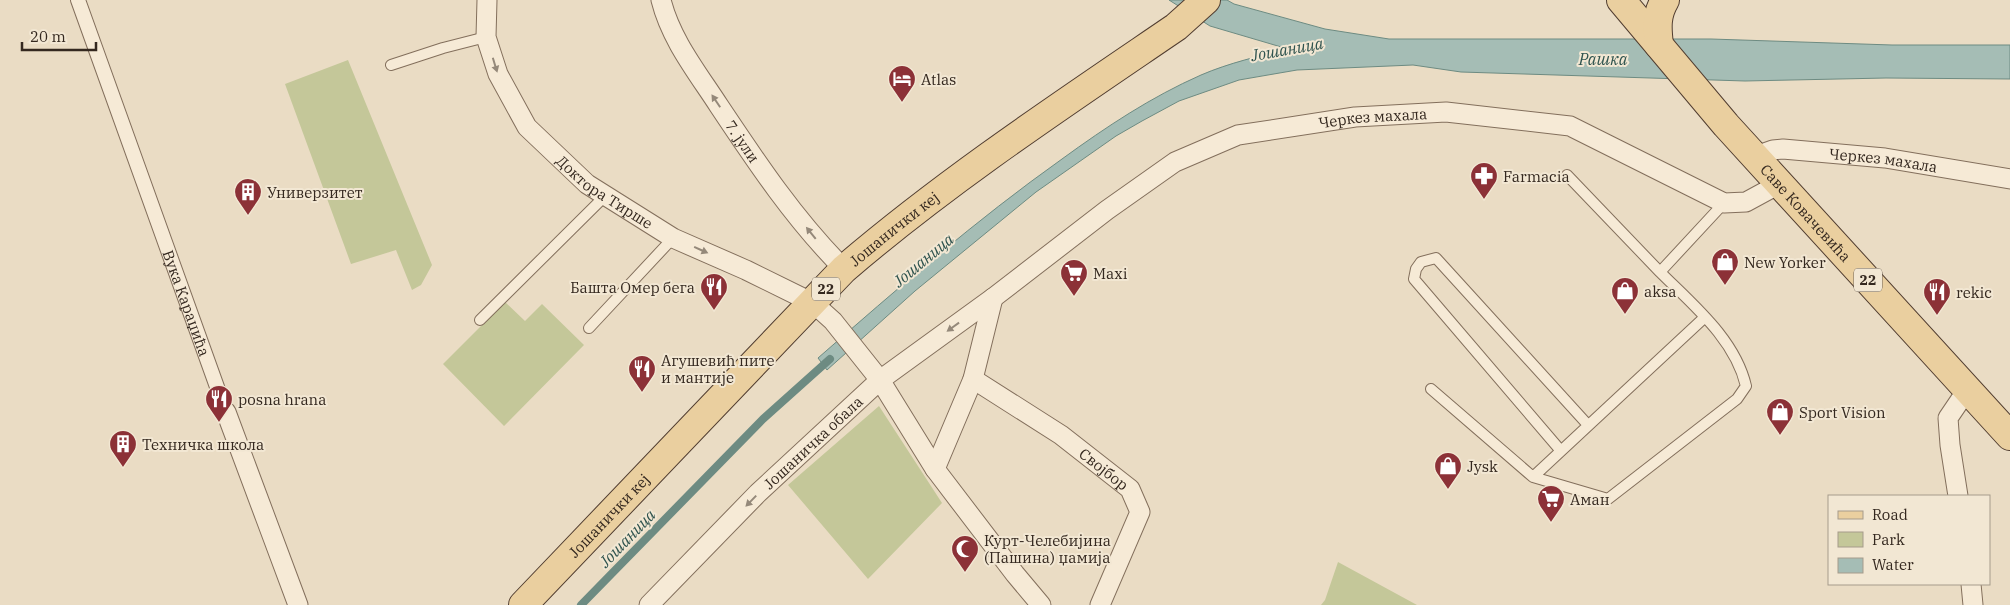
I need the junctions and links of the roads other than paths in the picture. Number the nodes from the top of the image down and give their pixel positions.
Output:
1 (78, 0) edge
2 (487, 0) edge
3 (661, 0) edge
4 (1206, 0) edge
5 (1665, 0) edge
6 (1628, 9) edge
7 (486, 37) junction
8 (1659, 45) junction
9 (391, 65) dead end
10 (1756, 156) junction
11 (1567, 175) dead end
12 (2010, 179) edge
13 (1781, 183) junction
14 (606, 195) junction
15 (1724, 203) junction
16 (673, 238) junction
17 (844, 269) junction
18 (1660, 272) junction
19 (993, 298) junction
20 (813, 303) junction
21 (1705, 317) junction
22 (480, 320) dead end
23 (589, 328) dead end
24 (973, 379) junction
25 (880, 380) junction
26 (1431, 389) dead end
27 (1967, 390) junction
28 (226, 412) joint
29 (1588, 425) junction
30 (2010, 436) edge
31 (1561, 451) junction
32 (935, 469) junction
33 (1533, 477) junction
34 (1958, 495) edge
35 (1971, 585) edge
36 (1036, 603) edge
37 (298, 605) edge
38 (523, 605) edge
39 (649, 605) edge
40 (1100, 605) edge
41 (1973, 605) edge

1 - 28 street, Вука Караџића
2 - 7 street, Доктора Тирше
17 -> 3 street, 7. јули
4 - 17 main road, Јошанички кеј / 22
5 - 8 main road
6 - 8 main road, 22
7 - 9 lane
7 -> 14 street, Доктора Тирше
8 - 10 main road, Саве Ковачевића / 22
10 - 12 street, Черкез махала
10 - 13 main road, Саве Ковачевића / 22
11 - 18 lane
13 - 15 street
13 - 27 main road, Саве Ковачевића / 22
14 - 16 street, Доктора Тирше
14 - 22 lane
15 - 18 lane
15 - 19 street, Черкез махала
16 -> 20 street, Доктора Тирше
16 - 23 lane
17 - 20 main road, Јошанички кеј / 22
18 - 21 lane
19 - 24 street
19 -> 25 street, Јошаничка обала
20 - 25 street, Доктора Тирше
20 - 38 main road, Јошанички кеј / 22
21 - 29 lane
21 - 33 lane
24 - 32 street
24 - 40 street, Својбор
25 - 32 street, Доктора Тирше
25 -> 39 street, Јошаничка обала
26 - 33 lane
27 - 30 main road, Саве Ковачевића / 22
27 - 34 street
28 - 37 street, Вука Караџића
29 - 31 lane
29 - 31 lane
31 - 33 lane
32 - 36 street
35 - 41 street

